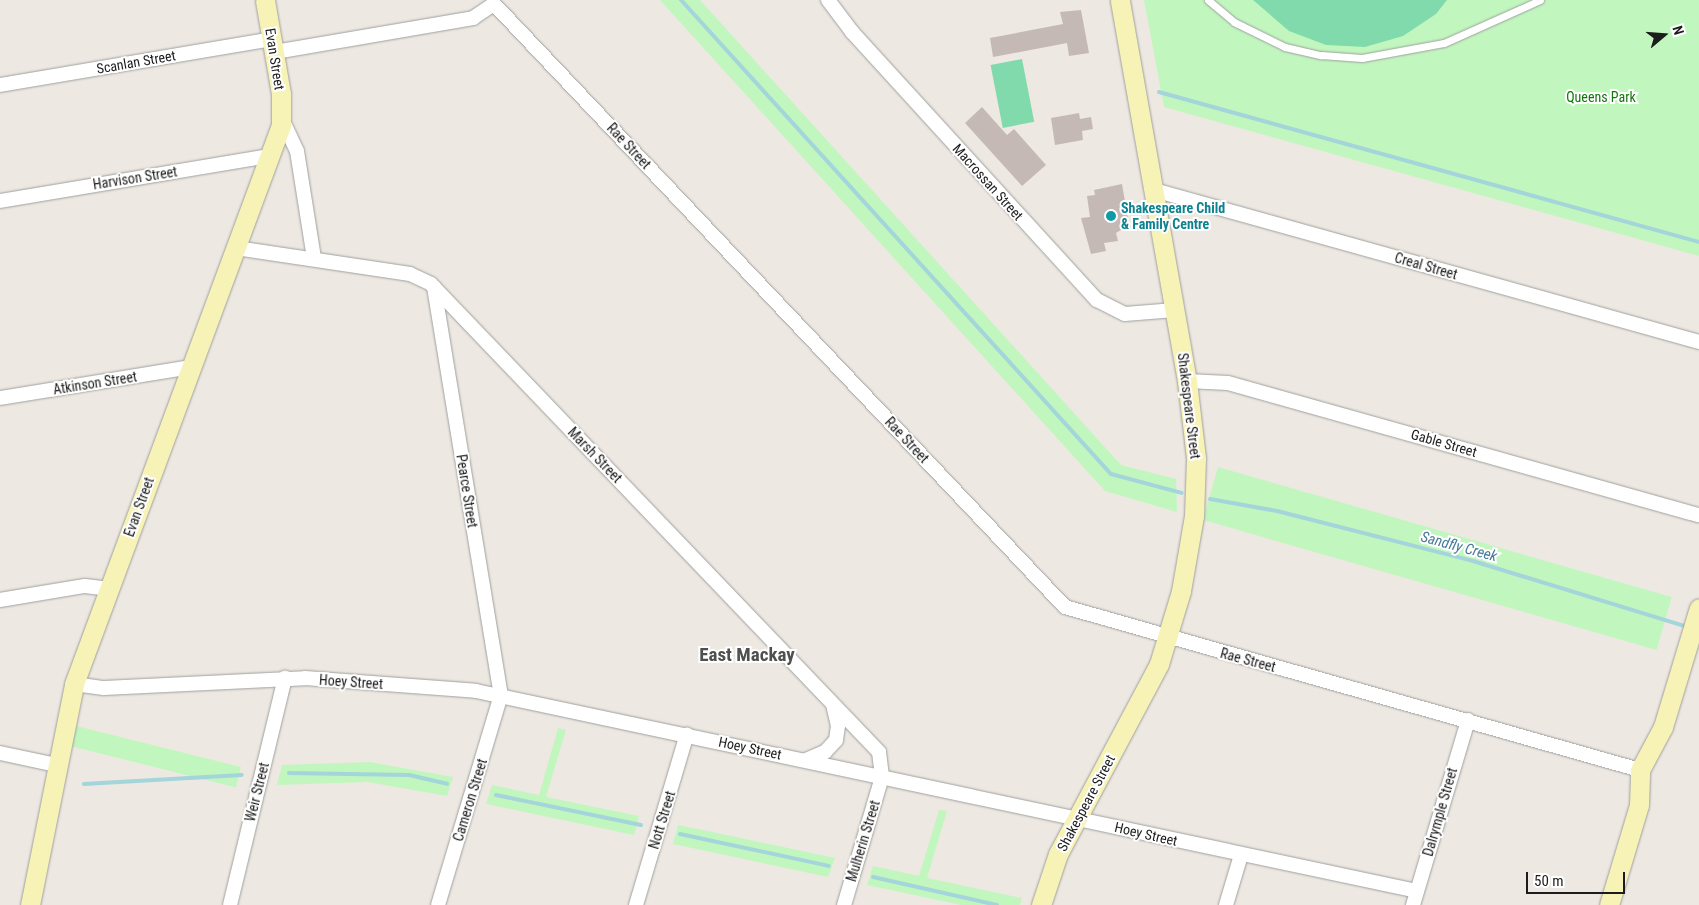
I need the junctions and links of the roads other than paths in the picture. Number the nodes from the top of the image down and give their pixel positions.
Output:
1 (266, 0) edge
2 (828, 0) edge
3 (1120, 0) edge
4 (1208, 0) edge
5 (1540, 0) edge
6 (496, 2) edge
7 (1531, 2) edge
8 (274, 46) junction
9 (0, 85) edge
10 (282, 119) junction
11 (270, 156) junction
12 (1154, 190) junction
13 (0, 200) edge
14 (236, 248) junction
15 (314, 258) junction
16 (434, 287) junction
17 (1175, 310) junction
18 (1699, 342) edge
19 (191, 367) junction
20 (1187, 381) junction
21 (0, 398) edge
22 (1699, 515) edge
23 (108, 589) junction
24 (0, 600) edge
25 (1699, 608) edge
26 (1168, 638) junction
27 (285, 678) junction
28 (74, 684) junction
29 (501, 695) junction
30 (830, 701) junction
31 (1468, 720) junction
32 (688, 734) junction
33 (0, 752) edge
34 (806, 760) junction
35 (56, 765) junction
36 (1640, 770) junction
37 (882, 777) junction
38 (1077, 818) junction
39 (1241, 855) junction
40 (1417, 891) junction
41 (30, 905) edge
42 (230, 905) edge
43 (438, 905) edge
44 (636, 905) edge
45 (844, 905) edge
46 (1041, 905) edge
47 (1226, 905) edge
48 (1413, 905) edge
49 (1610, 905) edge

1 - 8 street, Evan Street
2 - 17 street, Macrossan Street
3 - 12 street, Shakespeare Street
4 - 7 lane
5 - 7 lane
6 - 8 street, Rae Street
6 - 26 street, Rae Street
8 - 9 street, Scanlan Street
8 - 10 street, Evan Street
10 - 11 street, Evan Street
10 - 15 street, Evan Street
11 - 13 street, Harvison Street
11 - 14 street, Evan Street
12 - 17 street, Shakespeare Street
12 - 18 street, Creal Street
14 - 15 street, Marsh Street
14 - 19 street, Evan Street
15 - 16 street, Marsh Street
16 - 29 street, Pearce Street
16 - 30 street, Marsh Street
17 - 20 street, Shakespeare Street
19 - 21 street, Atkinson Street
19 - 23 street, Evan Street
20 - 22 street, Gable Street
20 - 26 street, Shakespeare Street
23 - 24 street
23 - 28 street, Evan Street
25 - 36 street
26 - 31 street, Rae Street
26 - 38 street, Shakespeare Street
27 - 28 street, Hoey Street
27 - 29 street, Hoey Street
27 - 42 street, Weir Street
28 - 35 street, Evan Street
29 - 32 street, Hoey Street
29 - 43 street, Cameron Street
30 - 34 street
30 - 37 street, Marsh Street
31 - 36 street, Rae Street
31 - 40 street, Dalrymple Street
32 - 34 street, Hoey Street
32 - 44 street, Nott Street
33 - 35 street
34 - 37 street, Hoey Street
35 - 41 street, Evan Street
36 - 49 street
37 - 38 street, Hoey Street
37 - 45 street, Mulherin Street
38 - 39 street, Hoey Street
38 - 46 street, Shakespeare Street
39 - 40 street, Hoey Street
39 - 47 street
40 - 48 street, Dalrymple Street

